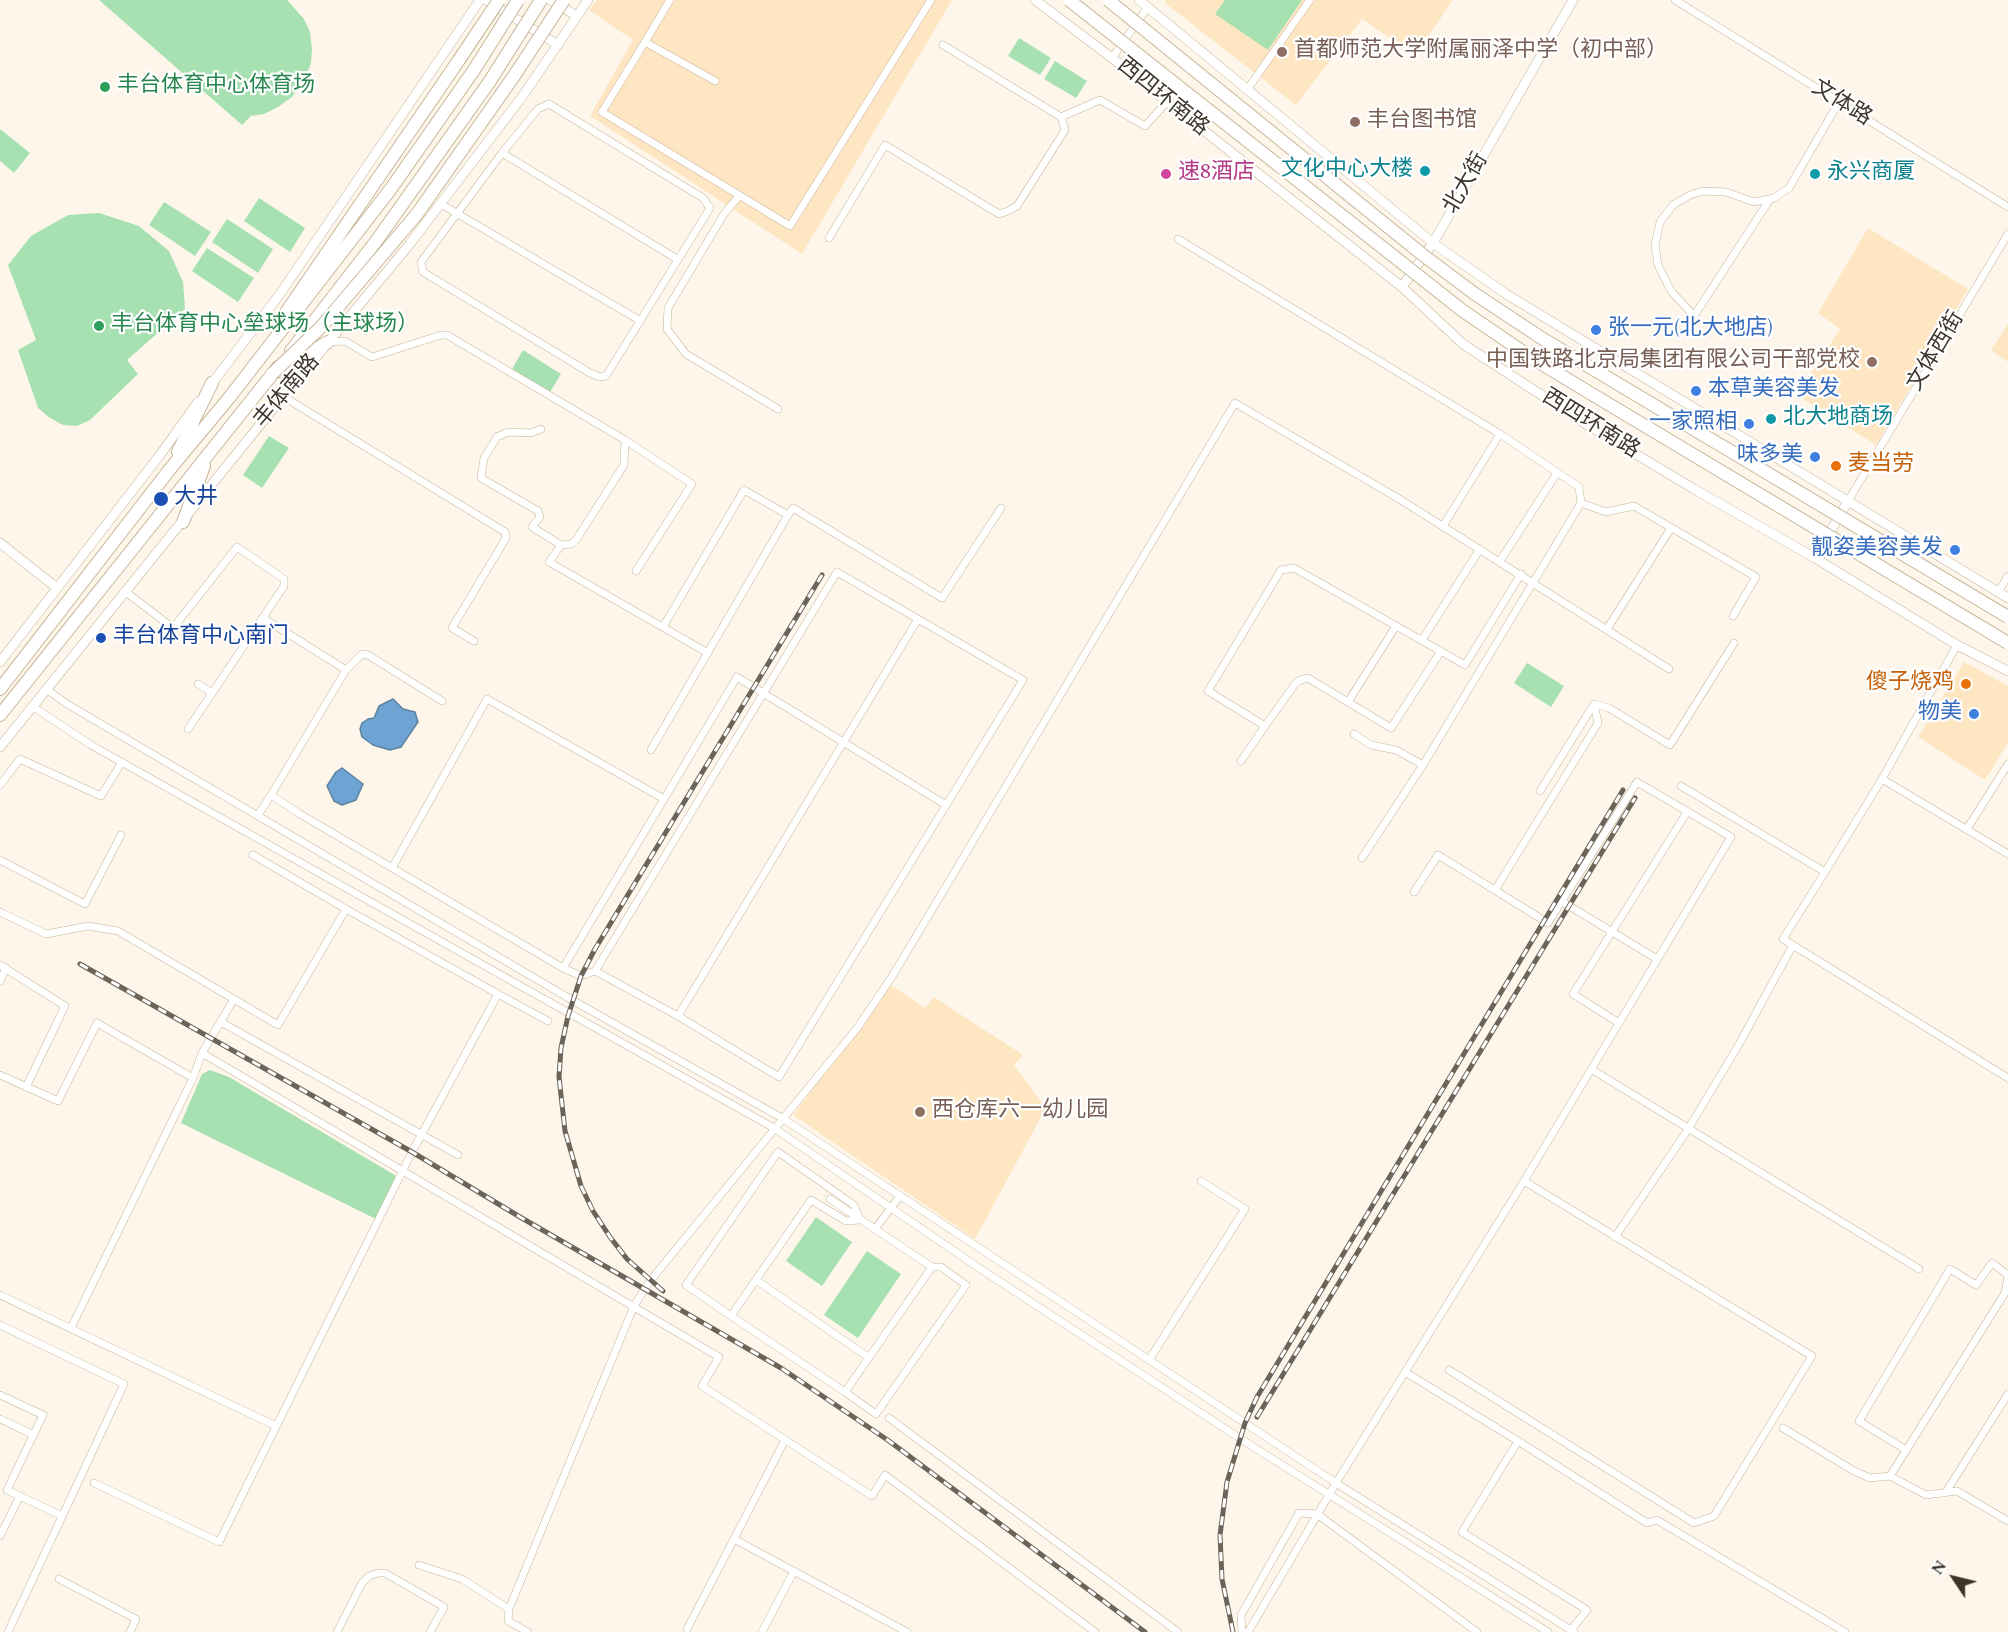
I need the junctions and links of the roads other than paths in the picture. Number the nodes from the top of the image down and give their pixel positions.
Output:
1 (480, 0) edge
2 (486, 0) edge
3 (499, 0) edge
4 (518, 0) edge
5 (541, 0) edge
6 (550, 0) edge
7 (564, 0) edge
8 (588, 0) edge
9 (670, 0) edge
10 (931, 0) edge
11 (1035, 0) edge
12 (1069, 0) edge
13 (1108, 0) edge
14 (1139, 0) edge
15 (1310, 0) edge
16 (1573, 0) edge
17 (1674, 0) edge
18 (1151, 3) edge
19 (577, 16) junction
20 (645, 42) junction
21 (558, 45) junction
22 (943, 45) dead end
23 (1112, 58) junction
24 (715, 81) dead end
25 (1247, 90) junction
26 (1167, 102) junction
27 (1839, 102) junction
28 (1061, 117) junction
29 (502, 153) junction
30 (739, 196) junction
31 (1770, 199) junction
32 (441, 204) junction
33 (2008, 207) edge
34 (457, 214) junction
35 (2008, 234) edge
36 (829, 238) dead end
37 (1178, 238) dead end
38 (1433, 243) junction
39 (677, 259) junction
40 (1401, 287) junction
41 (639, 320) junction
42 (328, 342) junction
43 (272, 374) junction
44 (212, 383) junction
45 (284, 397) junction
46 (229, 398) junction
47 (778, 409) dead end
48 (541, 429) dead end
49 (1500, 434) junction
50 (625, 440) junction
51 (208, 454) junction
52 (170, 470) junction
53 (1557, 472) junction
54 (1848, 501) junction
55 (1581, 503) junction
56 (1001, 508) dead end
57 (788, 515) junction
58 (183, 522) junction
59 (1443, 526) junction
60 (1671, 528) junction
61 (0, 543) edge
62 (561, 545) junction
63 (1480, 549) junction
64 (1815, 558) junction
65 (1500, 561) junction
66 (636, 571) dead end
67 (1521, 574) junction
68 (2008, 576) edge
69 (1534, 583) junction
70 (57, 588) junction
71 (126, 592) junction
72 (1998, 592) junction
73 (2008, 598) edge
74 (1733, 616) dead end
75 (2008, 617) edge
76 (262, 618) junction
77 (918, 619) junction
78 (1396, 626) junction
79 (663, 627) junction
80 (1607, 629) junction
81 (1422, 640) junction
82 (474, 641) dead end
83 (1734, 643) dead end
84 (2008, 644) edge
85 (1957, 645) junction
86 (1441, 651) junction
87 (708, 653) junction
88 (23, 658) junction
89 (0, 662) edge
90 (1669, 669) dead end
91 (346, 670) junction
92 (2008, 671) edge
93 (0, 681) edge
94 (198, 684) dead end
95 (0, 689) edge
96 (46, 689) junction
97 (763, 692) junction
98 (212, 693) junction
99 (442, 701) dead end
100 (1348, 702) junction
101 (1594, 704) junction
102 (32, 706) junction
103 (0, 715) edge
104 (1265, 726) junction
105 (188, 729) dead end
106 (1354, 734) dead end
107 (843, 742) junction
108 (0, 747) edge
109 (651, 750) dead end
110 (1241, 761) dead end
111 (122, 762) junction
112 (2008, 764) edge
113 (1423, 765) junction
114 (1882, 778) junction
115 (0, 785) edge
116 (1681, 786) dead end
117 (1540, 791) dead end
118 (271, 795) junction
119 (664, 799) junction
120 (946, 805) junction
121 (1687, 812) junction
122 (258, 815) junction
123 (1967, 829) junction
124 (121, 835) dead end
125 (2008, 854) edge
126 (253, 855) dead end
127 (1362, 858) dead end
128 (0, 860) edge
129 (392, 868) junction
130 (1825, 872) junction
131 (1495, 891) junction
132 (1414, 892) dead end
133 (1561, 901) junction
134 (346, 909) junction
135 (0, 912) edge
136 (1612, 933) junction
137 (1793, 945) junction
138 (1657, 959) junction
139 (3, 966) edge
140 (563, 968) junction
141 (596, 971) junction
142 (0, 981) edge
143 (498, 994) junction
144 (234, 999) junction
145 (678, 1016) junction
146 (221, 1022) junction
147 (548, 1022) dead end
148 (1618, 1023) junction
149 (202, 1053) junction
150 (1591, 1069) junction
151 (0, 1075) edge
152 (193, 1078) junction
153 (2008, 1078) edge
154 (26, 1087) junction
155 (782, 1118) junction
156 (774, 1128) junction
157 (1688, 1128) junction
158 (421, 1134) junction
159 (458, 1155) dead end
160 (403, 1170) junction
161 (1201, 1181) dead end
162 (1524, 1181) junction
163 (900, 1196) junction
164 (830, 1199) dead end
165 (891, 1208) junction
166 (860, 1220) junction
167 (875, 1229) junction
168 (1616, 1237) junction
169 (932, 1267) junction
170 (1919, 1269) dead end
171 (2008, 1276) edge
172 (756, 1280) junction
173 (0, 1294) edge
174 (634, 1306) junction
175 (731, 1316) junction
176 (0, 1325) edge
177 (71, 1328) junction
178 (868, 1357) junction
179 (1149, 1360) junction
180 (1449, 1370) dead end
181 (1405, 1372) junction
182 (844, 1392) junction
183 (2008, 1394) edge
184 (0, 1395) edge
185 (889, 1418) dead end
186 (0, 1419) edge
187 (276, 1426) junction
188 (1783, 1428) dead end
189 (34, 1435) junction
190 (785, 1440) junction
191 (1518, 1441) junction
192 (1906, 1449) junction
193 (1890, 1476) junction
194 (94, 1483) dead end
195 (1335, 1483) junction
196 (1946, 1492) junction
197 (1329, 1494) junction
198 (20, 1496) junction
199 (1317, 1514) junction
200 (62, 1516) junction
201 (2008, 1521) edge
202 (0, 1536) edge
203 (734, 1539) junction
204 (419, 1565) dead end
205 (794, 1570) junction
206 (59, 1579) dead end
207 (509, 1609) junction
208 (687, 1629) dead end
209 (1572, 1631) edge
210 (8, 1632) edge
211 (129, 1632) edge
212 (337, 1632) edge
213 (430, 1632) edge
214 (528, 1632) edge
215 (762, 1632) edge
216 (907, 1632) edge
217 (1095, 1632) edge
218 (1178, 1632) edge
219 (1242, 1632) edge
220 (1248, 1632) edge
221 (1477, 1632) edge
222 (1548, 1632) edge
223 (1845, 1632) edge

1 - 44 street
2 - 21 street
3 - 46 highway, bridge
4 - 46 highway, 丰体南路, bridge
5 - 43 highway, 丰体南路, bridge
6 - 19 street
7 - 43 highway, bridge
8 - 19 street, 丰体南路
9 - 20 street
10 - 30 street
11 - 23 street, 西四环南路
12 - 84 highway, 西四环南路, bridge
13 - 75 highway, 西四环南路, bridge
14 - 18 street
15 - 25 street
16 - 38 street, 北大街
17 - 27 street, 文体路
18 - 23 street
18 - 25 street
19 - 21 street, 丰体南路
20 - 24 street
20 - 30 street
21 - 32 street, 丰体南路
22 - 28 street
23 - 26 street, 西四环南路
25 - 38 street
26 - 28 street
26 - 40 street, 西四环南路
27 - 31 street
27 - 33 street, 文体路
28 - 36 street
29 - 34 street
29 - 39 street
29 - 39 street
30 - 47 street
31 - 31 street
32 - 34 street
32 - 42 street, 丰体南路
34 - 41 street
34 - 41 street
35 - 54 street, 文体西街
37 - 49 street
38 - 40 street, 北大街
38 - 54 street
39 - 41 street
40 - 64 street, 西四环南路
42 - 43 highway
42 - 45 street, 丰体南路
42 - 50 street
43 - 51 highway, 丰体南路
44 - 52 highway
44 - 70 street
45 - 58 street, 丰体南路
45 - 82 street
46 - 52 highway, 丰体南路
48 - 62 street
49 - 53 street
49 - 59 street
50 - 62 street
50 - 66 street
51 - 58 highway
51 - 103 highway, 丰体南路
52 - 88 highway, 丰体南路
53 - 55 street
53 - 65 street
54 - 64 street
54 - 72 street
55 - 60 street
55 - 69 street
56 - 57 street
57 - 79 street
57 - 87 street
58 - 71 street, 丰体南路
59 - 63 street
59 - 155 street
60 - 74 street
60 - 80 street
61 - 70 street
62 - 79 street
63 - 65 street
63 - 81 street
64 - 85 street, 西四环南路
65 - 67 street
67 - 69 street
67 - 86 street
68 - 72 street
69 - 80 street
69 - 113 street
70 - 89 street
71 - 76 street
71 - 96 street, 丰体南路
72 - 73 street
76 - 91 street
76 - 98 street
77 - 97 street
77 - 107 street
77 - 120 street
78 - 81 street
78 - 100 street
78 - 104 street
79 - 87 street
80 - 90 street
81 - 86 street
83 - 101 street
85 - 92 street, 西四环南路
85 - 114 street
86 - 100 street
87 - 109 street
88 - 93 highway
88 - 95 highway, 丰体南路
91 - 99 street
91 - 118 street
94 - 98 street
96 - 102 street, 丰体南路
96 - 122 street
97 - 107 street
97 - 119 street
97 - 141 street
98 - 105 street
100 - 104 street
101 - 117 street
101 - 131 street
102 - 108 street, 丰体南路
102 - 111 street
104 - 110 street
106 - 113 street
107 - 120 street
107 - 145 street
111 - 115 street
111 - 156 street
112 - 123 street
113 - 127 street
114 - 123 street
114 - 130 street
116 - 130 street
118 - 122 street
118 - 129 street
119 - 129 street
119 - 140 street
120 - 145 street
121 - 133 street
121 - 136 street
121 - 138 street
122 - 155 street
123 - 125 street
124 - 128 street
126 - 134 street
129 - 140 street
130 - 137 street
131 - 132 street
131 - 133 street
133 - 136 street
134 - 143 street
134 - 144 street
135 - 144 street
136 - 138 street
136 - 148 street
137 - 153 street
137 - 157 street
138 - 148 street
139 - 142 street
139 - 154 street
140 - 141 street
141 - 145 street
143 - 147 street
143 - 158 street
144 - 146 street
146 - 149 street
146 - 158 street
148 - 150 street
149 - 152 street
149 - 160 street
150 - 157 street
150 - 162 street
151 - 154 street
152 - 154 street
152 - 177 street
155 - 156 street
155 - 163 street
156 - 165 street
156 - 174 street
157 - 168 street
157 - 170 street
158 - 159 street
158 - 160 street
160 - 174 street
160 - 187 street
161 - 179 street
162 - 168 street
162 - 181 street
163 - 165 street
163 - 179 street
164 - 166 street
165 - 167 street
165 - 197 street
166 - 167 street
166 - 172 street
166 - 175 street
167 - 169 street
168 - 180 street
169 - 178 street
169 - 182 street
171 - 192 street
171 - 192 street
172 - 175 street
172 - 178 street
173 - 177 street
174 - 190 street
174 - 207 street
175 - 182 street
176 - 200 street
177 - 187 street
178 - 182 street
179 - 195 street
181 - 191 street
181 - 195 street
183 - 196 street
184 - 189 street
185 - 218 street
186 - 189 street
187 - 194 street
188 - 193 street
189 - 198 street
190 - 203 street
190 - 217 street
191 - 209 street
191 - 223 street
192 - 193 street
193 - 196 street
195 - 197 street
195 - 209 street
196 - 201 street
197 - 199 street
197 - 222 street
198 - 200 street
198 - 202 street
199 - 219 street
199 - 220 street
199 - 221 street
200 - 210 street
203 - 205 street
203 - 208 street
204 - 207 street
205 - 215 street
205 - 216 street
206 - 211 street
207 - 214 street
212 - 213 street

